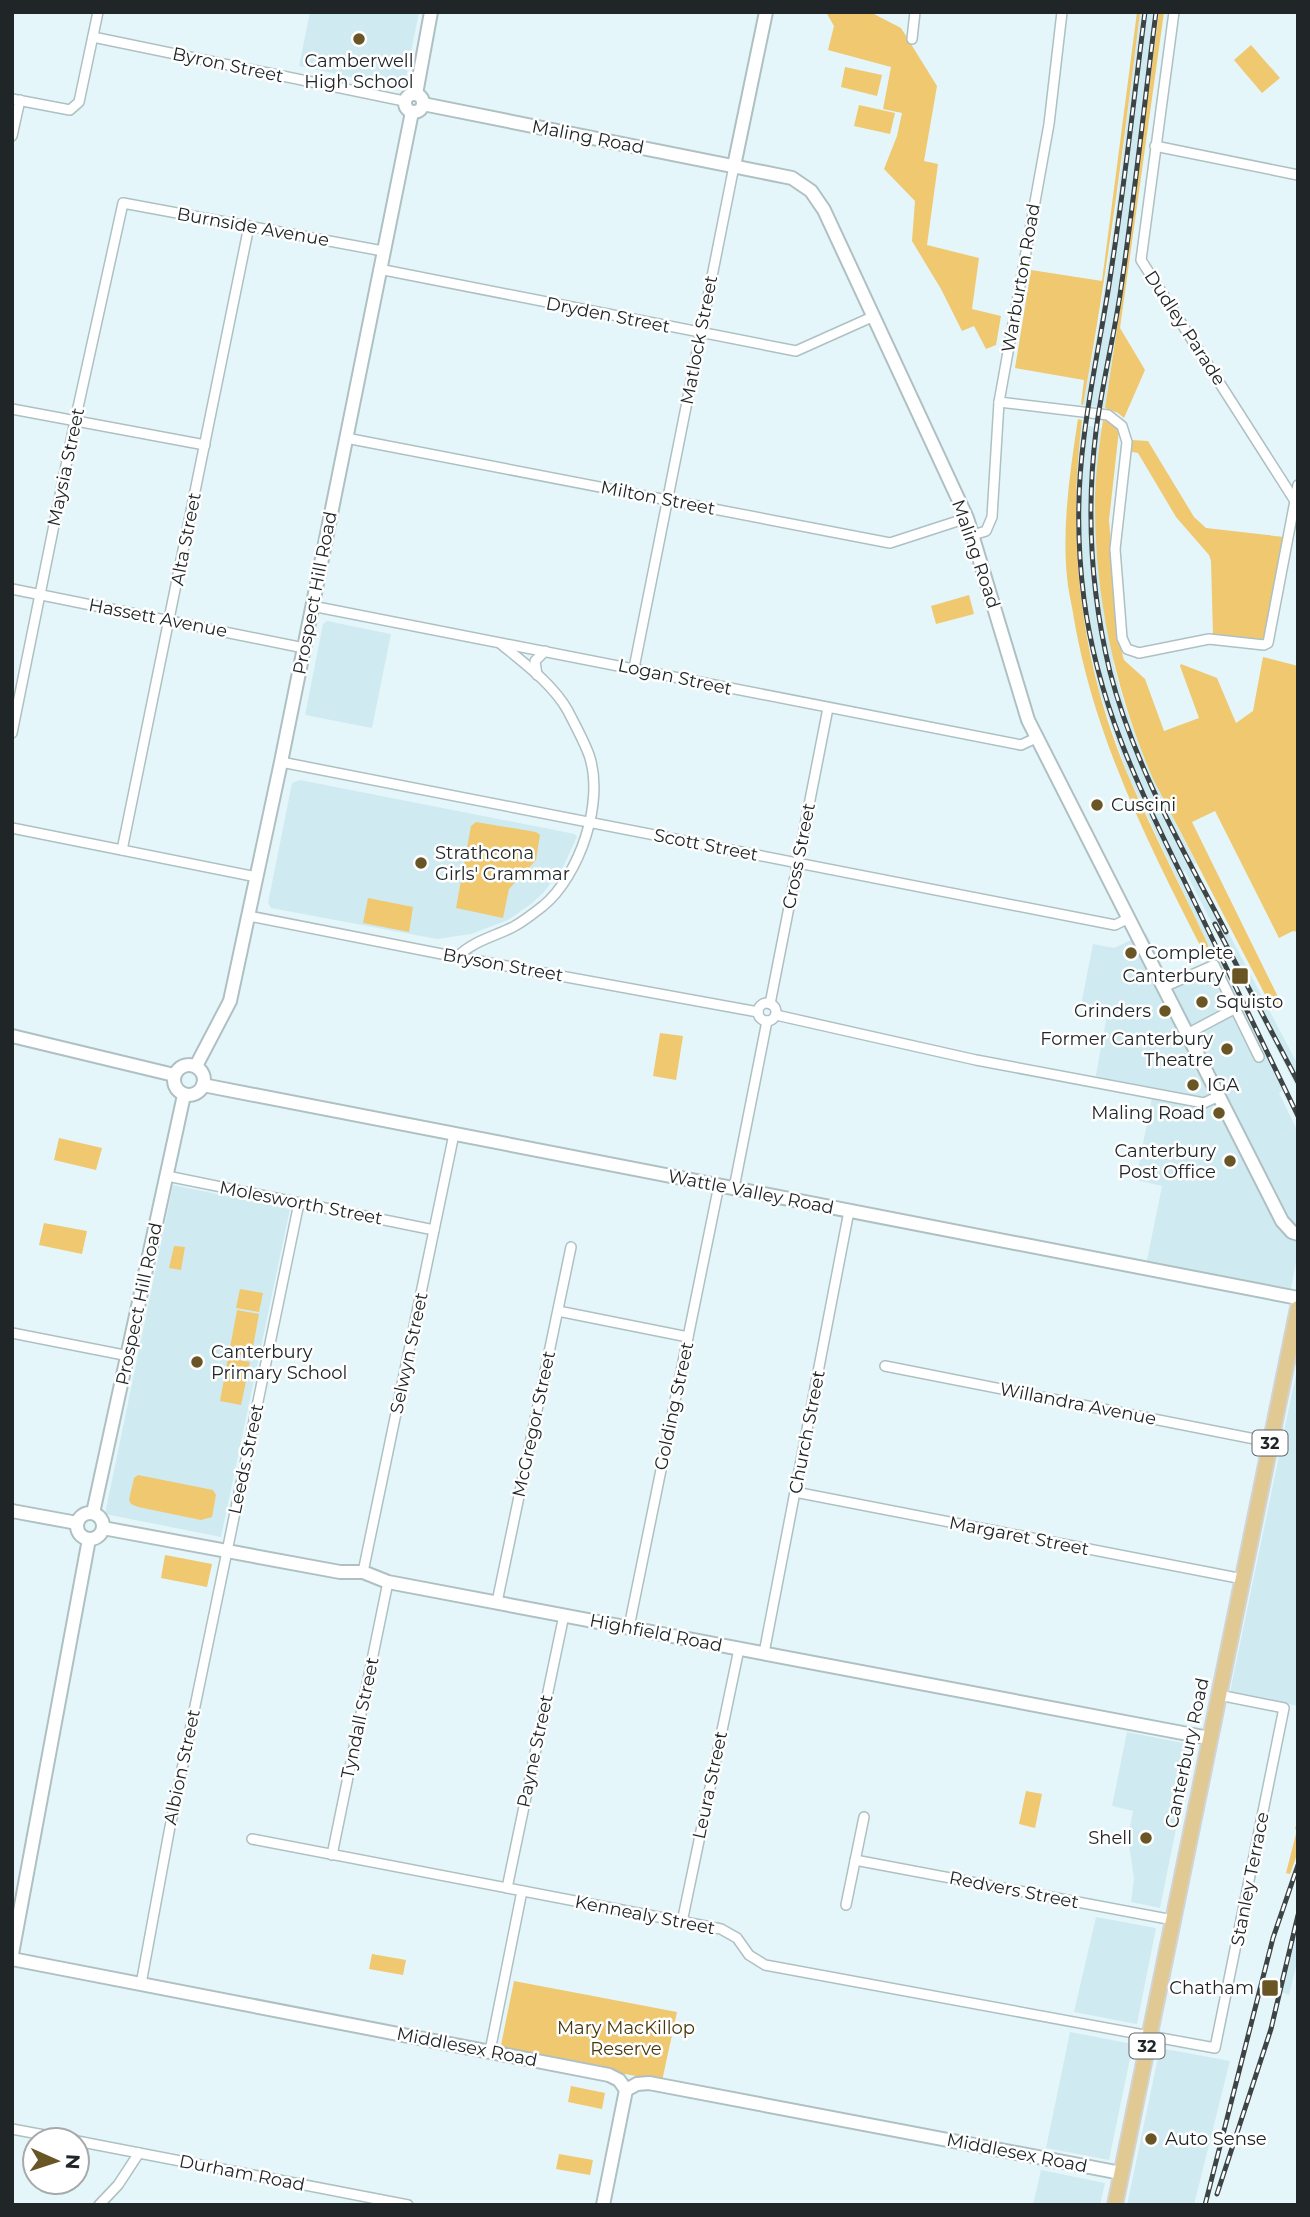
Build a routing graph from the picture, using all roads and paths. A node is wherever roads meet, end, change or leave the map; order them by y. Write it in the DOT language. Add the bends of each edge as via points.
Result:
graph roads {
  1 [pos="98,12"];
  2 [pos="432,12"];
  3 [pos="766,12"];
  4 [pos="915,12"];
  5 [pos="1062,12"];
  6 [pos="1174,12"];
  7 [pos="93,37"];
  8 [pos="912,39"];
  9 [pos="16,100"];
  10 [pos="414,103"];
  11 [pos="12,136"];
  12 [pos="1155,146"];
  13 [pos="734,166"];
  14 [pos="1298,175"];
  15 [pos="123,203"];
  16 [pos="249,226"];
  17 [pos="383,251"];
  18 [pos="379,269"];
  19 [pos="872,317"];
  20 [pos="700,333"];
  21 [pos="999,402"];
  22 [pos="12,409"];
  23 [pos="75,421"];
  24 [pos="346,438"];
  25 [pos="205,445"];
  26 [pos="1298,485"];
  27 [pos="667,500"];
  28 [pos="1295,501"];
  29 [pos="967,518"];
  30 [pos="973,536"];
  31 [pos="1293,538"];
  32 [pos="12,589"];
  33 [pos="40,594"];
  34 [pos="312,606"];
  35 [pos="170,620"];
  36 [pos="500,642"];
  37 [pos="304,648"];
  38 [pos="545,651"];
  39 [pos="634,668"];
  40 [pos="537,675"];
  41 [pos="828,708"];
  42 [pos="12,733"];
  43 [pos="1036,737"];
  44 [pos="281,762"];
  45 [pos="590,822"];
  46 [pos="12,828"];
  47 [pos="122,850"];
  48 [pos="797,863"];
  49 [pos="257,877"];
  50 [pos="249,916"];
  51 [pos="1129,918"];
  52 [pos="457,957"];
  53 [pos="1164,988"];
  54 [pos="771,1004"];
  55 [pos="1236,1008"];
  56 [pos="758,1012"];
  57 [pos="771,1018"];
  58 [pos="1187,1034"];
  59 [pos="12,1036"];
  60 [pos="1259,1057"];
  61 [pos="196,1066"];
  62 [pos="174,1075"];
  63 [pos="203,1085"];
  64 [pos="184,1095"];
  65 [pos="1219,1096"];
  66 [pos="454,1133"];
  67 [pos="167,1176"];
  68 [pos="719,1185"];
  69 [pos="734,1188"];
  70 [pos="299,1203"];
  71 [pos="849,1211"];
  72 [pos="435,1230"];
  73 [pos="1298,1234"];
  74 [pos="571,1247"];
  75 [pos="1298,1298"];
  76 [pos="1298,1308"];
  77 [pos="558,1311"];
  78 [pos="12,1333"];
  79 [pos="688,1337"];
  80 [pos="129,1356"];
  81 [pos="885,1366"];
  82 [pos="1270,1442"];
  83 [pos="795,1492"];
  84 [pos="12,1511"];
  85 [pos="93,1513"];
  86 [pos="77,1523"];
  87 [pos="103,1528"];
  88 [pos="89,1539"];
  89 [pos="227,1551"];
  90 [pos="363,1572"];
  91 [pos="1242,1579"];
  92 [pos="388,1582"];
  93 [pos="497,1602"];
  94 [pos="564,1615"];
  95 [pos="629,1627"];
  96 [pos="739,1649"];
  97 [pos="765,1653"];
  98 [pos="1219,1695"];
  99 [pos="1209,1738"];
  100 [pos="864,1817"];
  101 [pos="252,1839"];
  102 [pos="332,1855"];
  103 [pos="855,1860"];
  104 [pos="507,1888"];
  105 [pos="522,1891"];
  106 [pos="846,1905"];
  107 [pos="1172,1920"];
  108 [pos="682,1922"];
  109 [pos="12,1954"];
  110 [pos="12,1959"];
  111 [pos="141,1984"];
  112 [pos="1149,2036"];
  113 [pos="490,2051"];
  114 [pos="626,2090"];
  115 [pos="91,2144"];
  116 [pos="139,2153"];
  117 [pos="1121,2173"];
  118 [pos="99,2205"];
  119 [pos="408,2205"];
  120 [pos="603,2205"];
  121 [pos="1115,2205"];
  1 -- 7 [label="street"];
  2 -- 10 [label="street, Prospect Hill Road"];
  3 -- 13 [label="street, Matlock Street"];
  4 -- 8 [label="street"];
  5 -- 21 [label="street, Warburton Road" via="1049,124"];
  6 -- 12 [label="street, Dudley Parade"];
  7 -- 9 [label="street" via="79,102 70,110"];
  7 -- 10 [label="street, Byron Street"];
  9 -- 11 [label="street"];
  10 -- 13 [label="street, Maling Road"];
  10 -- 17 [label="street, Prospect Hill Road"];
  12 -- 14 [label="street"];
  12 -- 28 [label="street, Dudley Parade" via="1141,260"];
  13 -- 19 [label="street, Maling Road" via="792,178 811,191"];
  13 -- 20 [label="street, Matlock Street"];
  15 -- 16 [label="street, Burnside Avenue"];
  15 -- 23 [label="street, Maysia Street"];
  16 -- 17 [label="street, Burnside Avenue"];
  16 -- 25 [label="street, Alta Street"];
  17 -- 18 [label="street, Prospect Hill Road"];
  18 -- 20 [label="street, Dryden Street"];
  18 -- 24 [label="street, Prospect Hill Road"];
  19 -- 20 [label="street, Dryden Street" via="796,351"];
  19 -- 29 [label="street, Maling Road"];
  20 -- 27 [label="street, Matlock Street"];
  21 -- 30 [label="street, Warburton Road" via="992,517 986,531"];
  21 -- 31 [label="street" via="1108,415 1122,426 1127,442 1115,549 1122,638 1127,649 1139,653 1209,639 1268,643"];
  22 -- 23 [label="street"];
  23 -- 25 [label="street"];
  23 -- 33 [label="street, Maysia Street"];
  24 -- 27 [label="street, Milton Street"];
  24 -- 34 [label="street, Prospect Hill Road"];
  25 -- 35 [label="street, Alta Street"];
  26 -- 28 [label="street"];
  27 -- 29 [label="street, Milton Street" via="890,543"];
  27 -- 39 [label="street, Matlock Street"];
  28 -- 31 [label="street"];
  29 -- 30 [label="street, Maling Road"];
  30 -- 43 [label="street, Maling Road"];
  32 -- 33 [label="street, Hassett Avenue"];
  33 -- 35 [label="street, Hassett Avenue"];
  33 -- 42 [label="street, Maysia Street"];
  34 -- 36 [label="street, Logan Street"];
  34 -- 37 [label="street, Prospect Hill Road"];
  35 -- 37 [label="street, Hassett Avenue"];
  35 -- 47 [label="street, Alta Street"];
  36 -- 38 [label="street, Logan Street"];
  36 -- 40 [label="street"];
  37 -- 44 [label="street, Prospect Hill Road"];
  38 -- 39 [label="street, Logan Street"];
  38 -- 40 [label="street" via="535,661"];
  39 -- 41 [label="street, Logan Street"];
  40 -- 45 [label="street" via="568,710 589,756"];
  41 -- 43 [label="street, Logan Street" via="1021,745"];
  41 -- 48 [label="street, Cross Street"];
  43 -- 51 [label="street, Maling Road"];
  44 -- 45 [label="street, Scott Street"];
  44 -- 49 [label="street, Prospect Hill Road"];
  45 -- 48 [label="street, Scott Street"];
  45 -- 52 [label="street" via="578,858 544,905"];
  46 -- 47 [label="street"];
  47 -- 49 [label="street"];
  48 -- 51 [label="street, Scott Street" via="1115,925"];
  48 -- 54 [label="street, Cross Street"];
  49 -- 50 [label="street, Prospect Hill Road"];
  50 -- 52 [label="street, Bryson Street"];
  50 -- 61 [label="street, Prospect Hill Road" via="230,1001"];
  51 -- 53 [label="street, Maling Road"];
  52 -- 56 [label="street, Bryson Street"];
  53 -- 55 [label="street" via="1214,965"];
  53 -- 58 [label="street, Maling Road"];
  54 -- 56 [label="street" via="764,1004"];
  54 -- 57 [label="street" via="775,1008"];
  55 -- 58 [label="street"];
  55 -- 60 [label="street"];
  56 -- 57 [label="street" via="760,1018"];
  57 -- 65 [label="street" via="1204,1103"];
  57 -- 69 [label="street"];
  58 -- 65 [label="street, Maling Road"];
  59 -- 62 [label="street"];
  61 -- 62 [label="street" via="182,1066"];
  61 -- 63 [label="street" via="203,1073"];
  62 -- 64 [label="street" via="176,1087"];
  63 -- 64 [label="street" via="198,1092"];
  63 -- 66 [label="street, Wattle Valley Road"];
  64 -- 67 [label="street, Prospect Hill Road"];
  65 -- 73 [label="street, Maling Road" via="1282,1221"];
  66 -- 68 [label="street, Wattle Valley Road"];
  66 -- 72 [label="street, Selwyn Street"];
  67 -- 70 [label="street, Molesworth Street"];
  67 -- 80 [label="street, Prospect Hill Road"];
  68 -- 69 [label="street, Wattle Valley Road"];
  68 -- 79 [label="street, Golding Street"];
  69 -- 71 [label="street, Wattle Valley Road"];
  70 -- 72 [label="street, Molesworth Street"];
  70 -- 89 [label="street, Leeds Street"];
  71 -- 75 [label="street, Wattle Valley Road"];
  71 -- 83 [label="street, Church Street"];
  72 -- 90 [label="street, Selwyn Street"];
  74 -- 77 [label="street, McGregor Street"];
  76 -- 82 [label="main road, Canterbury Road / 32"];
  77 -- 79 [label="street"];
  77 -- 93 [label="street, McGregor Street"];
  78 -- 80 [label="street"];
  79 -- 95 [label="street, Golding Street"];
  80 -- 85 [label="street, Prospect Hill Road"];
  81 -- 82 [label="street, Willandra Avenue"];
  82 -- 91 [label="main road, Canterbury Road / 32"];
  83 -- 91 [label="street, Margaret Street"];
  83 -- 97 [label="street, Church Street"];
  84 -- 86 [label="street"];
  85 -- 86 [label="street" via="84,1514"];
  85 -- 87 [label="street" via="101,1518"];
  86 -- 88 [label="street" via="79,1533"];
  87 -- 88 [label="street"];
  87 -- 89 [label="street, Highfield Road"];
  88 -- 109 [label="street"];
  89 -- 90 [label="street, Highfield Road" via="340,1572"];
  89 -- 111 [label="street, Albion Street"];
  90 -- 92 [label="street, Highfield Road"];
  91 -- 98 [label="main road, Canterbury Road / 32"];
  92 -- 93 [label="street, Highfield Road"];
  92 -- 102 [label="street, Tyndall Street"];
  93 -- 94 [label="street, Highfield Road"];
  94 -- 95 [label="street, Highfield Road"];
  94 -- 104 [label="street, Payne Street"];
  95 -- 96 [label="street, Highfield Road"];
  96 -- 97 [label="street, Highfield Road"];
  96 -- 108 [label="street, Leura Street"];
  97 -- 99 [label="street, Highfield Road"];
  98 -- 99 [label="main road, Canterbury Road / 32"];
  98 -- 112 [label="street, Stanley Terrace" via="1284,1708 1224,2009 1215,2048"];
  99 -- 107 [label="main road, Canterbury Road / 32"];
  100 -- 103 [label="street"];
  101 -- 102 [label="street, Kennealy Street"];
  102 -- 104 [label="street, Kennealy Street"];
  103 -- 106 [label="street"];
  103 -- 107 [label="street, Redvers Street"];
  104 -- 105 [label="street, Kennealy Street"];
  105 -- 108 [label="street, Kennealy Street"];
  105 -- 113 [label="street"];
  107 -- 112 [label="main road, Canterbury Road / 32"];
  108 -- 112 [label="street, Kennealy Street" via="721,1929 765,1965"];
  110 -- 111 [label="street, Middlesex Road"];
  111 -- 113 [label="street, Middlesex Road"];
  112 -- 117 [label="main road, Canterbury Road / 32"];
  113 -- 114 [label="street, Middlesex Road" via="609,2075"];
  114 -- 117 [label="street, Middlesex Road" via="649,2083"];
  114 -- 120 [label="street"];
  115 -- 116 [label="street, Durham Road"];
  116 -- 118 [label="street"];
  116 -- 119 [label="street, Durham Road"];
  117 -- 121 [label="main road, Canterbury Road / 32"];
}
